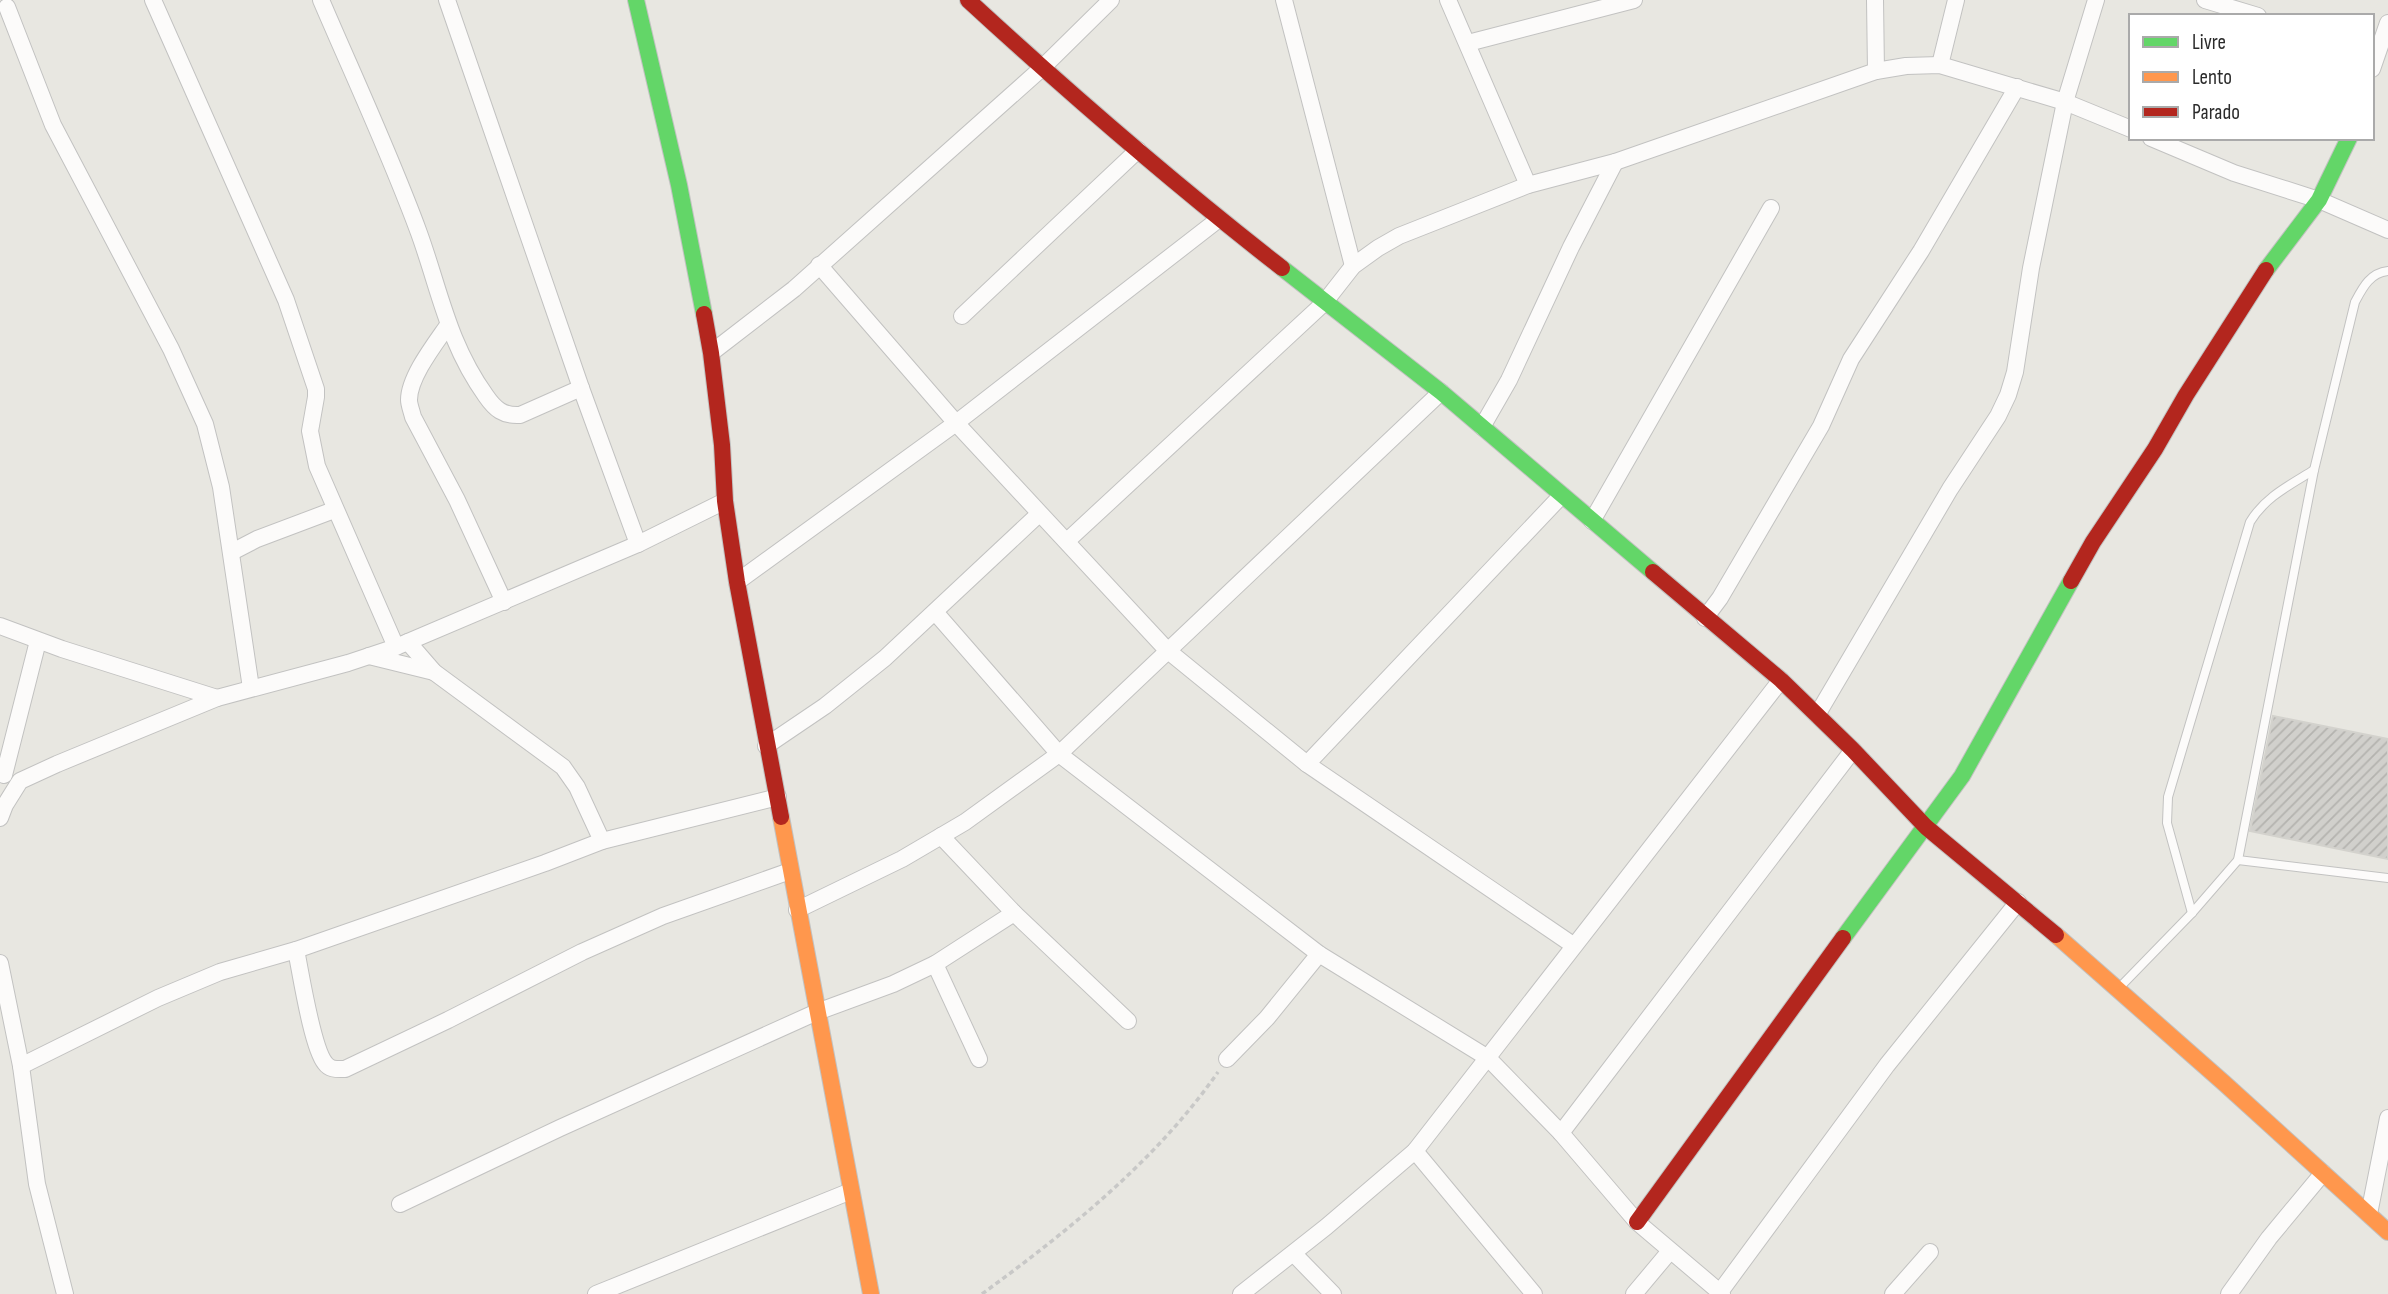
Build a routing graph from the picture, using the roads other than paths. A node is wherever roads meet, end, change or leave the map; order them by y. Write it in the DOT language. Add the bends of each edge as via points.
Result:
graph roads {
  1 [pos="153,0"];
  2 [pos="321,0"];
  3 [pos="447,0"];
  4 [pos="636,0"];
  5 [pos="968,0"];
  6 [pos="1111,0"];
  7 [pos="1284,0"];
  8 [pos="1448,0"];
  9 [pos="1634,0"];
  10 [pos="1875,0"];
  11 [pos="1956,0"];
  12 [pos="2096,0"];
  13 [pos="2205,0"];
  14 [pos="9,5"];
  15 [pos="2251,14"];
  16 [pos="2388,23"];
  17 [pos="1468,43"];
  18 [pos="2379,52"];
  19 [pos="1940,65"];
  20 [pos="1042,68"];
  21 [pos="1876,71"];
  22 [pos="2018,87"];
  23 [pos="2064,102"];
  24 [pos="2129,129"];
  25 [pos="2156,140"];
  26 [pos="2348,140"];
  27 [pos="1138,150"];
  28 [pos="1615,162"];
  29 [pos="1528,185"];
  30 [pos="2319,200"];
  31 [pos="1770,208"];
  32 [pos="1219,219"];
  33 [pos="2388,230"];
  34 [pos="819,265"];
  35 [pos="1353,266"];
  36 [pos="2388,271"];
  37 [pos="1324,303"];
  38 [pos="962,316"];
  39 [pos="447,325"];
  40 [pos="711,353"];
  41 [pos="581,388"];
  42 [pos="1441,392"];
  43 [pos="956,423"];
  44 [pos="1482,426"];
  45 [pos="2314,470"];
  46 [pos="1562,495"];
  47 [pos="725,501"];
  48 [pos="334,510"];
  49 [pos="1039,514"];
  50 [pos="1592,521"];
  51 [pos="1067,541"];
  52 [pos="638,544"];
  53 [pos="232,552"];
  54 [pos="737,582"];
  55 [pos="504,602"];
  56 [pos="935,612"];
  57 [pos="1705,618"];
  58 [pos="0,626"];
  59 [pos="38,640"];
  60 [pos="402,645"];
  61 [pos="1167,650"];
  62 [pos="369,656"];
  63 [pos="434,672"];
  64 [pos="1781,680"];
  65 [pos="251,688"];
  66 [pos="217,698"];
  67 [pos="1817,715"];
  68 [pos="766,746"];
  69 [pos="1853,750"];
  70 [pos="1059,754"];
  71 [pos="1307,764"];
  72 [pos="2,774"];
  73 [pos="20,781"];
  74 [pos="778,797"];
  75 [pos="0,818"];
  76 [pos="1926,827"];
  77 [pos="941,836"];
  78 [pos="602,841"];
  79 [pos="2238,860"];
  80 [pos="790,871"];
  81 [pos="2388,878"];
  82 [pos="2018,902"];
  83 [pos="797,910"];
  84 [pos="1014,913"];
  85 [pos="2192,913"];
  86 [pos="1573,945"];
  87 [pos="296,950"];
  88 [pos="1320,954"];
  89 [pos="0,963"];
  90 [pos="935,964"];
  91 [pos="2118,990"];
  92 [pos="5,1012"];
  93 [pos="817,1012"];
  94 [pos="1128,1021"];
  95 [pos="1488,1058"];
  96 [pos="979,1059"];
  97 [pos="1227,1059"];
  98 [pos="21,1066"];
  99 [pos="2388,1118"];
  100 [pos="1561,1133"];
  101 [pos="1415,1151"];
  102 [pos="2323,1172"];
  103 [pos="851,1191"];
  104 [pos="400,1204"];
  105 [pos="2369,1213"];
  106 [pos="1637,1222"];
  107 [pos="2388,1232"];
  108 [pos="1670,1251"];
  109 [pos="1930,1252"];
  110 [pos="1294,1254"];
  111 [pos="1721,1293"];
  112 [pos="65,1294"];
  113 [pos="596,1294"];
  114 [pos="871,1294"];
  115 [pos="1241,1294"];
  116 [pos="1333,1294"];
  117 [pos="1534,1294"];
  118 [pos="1634,1294"];
  119 [pos="1893,1294"];
  120 [pos="2229,1294"];
  1 -- 48 [label="street" via="286,300 316,389 310,431 313,453"];
  2 -- 39 [label="street" via="419,233"];
  3 -- 41 [label="street"];
  4 -- 40 [label="street"];
  5 -- 20 [label="street"];
  6 -- 20 [label="street"];
  7 -- 35 [label="street"];
  8 -- 17 [label="street"];
  9 -- 17 [label="street"];
  10 -- 21 [label="street"];
  11 -- 19 [label="street"];
  12 -- 23 [label="street"];
  13 -- 15 [label="street"];
  14 -- 53 [label="street" via="53,125 201,413 221,486"];
  16 -- 18 [label="street"];
  17 -- 29 [label="street"];
  19 -- 21 [label="street"];
  19 -- 22 [label="street"];
  20 -- 27 [label="street"];
  20 -- 34 [label="street"];
  21 -- 28 [label="street"];
  22 -- 23 [label="street"];
  22 -- 57 [label="street" via="1851,359 1821,426"];
  23 -- 24 [label="street"];
  23 -- 67 [label="street" via="2008,395"];
  25 -- 30 [label="street" via="2234,173"];
  26 -- 30 [label="street"];
  27 -- 32 [label="street"];
  27 -- 38 [label="street"];
  28 -- 29 [label="street"];
  28 -- 44 [label="street"];
  29 -- 35 [label="street" via="1399,236"];
  30 -- 33 [label="street"];
  30 -- 76 [label="street" via="2273,260 2093,542 1962,776"];
  31 -- 50 [label="street"];
  32 -- 37 [label="street"];
  32 -- 43 [label="street"];
  34 -- 40 [label="street"];
  34 -- 43 [label="street"];
  35 -- 37 [label="street"];
  36 -- 45 [label="lane" via="2366,282 2355,302"];
  37 -- 42 [label="street"];
  37 -- 51 [label="street"];
  39 -- 41 [label="street" via="477,383 500,412 520,415"];
  39 -- 55 [label="street" via="419,372 408,402"];
  40 -- 47 [label="street"];
  41 -- 52 [label="street"];
  42 -- 44 [label="street"];
  42 -- 61 [label="street"];
  43 -- 49 [label="street"];
  43 -- 54 [label="street"];
  44 -- 46 [label="street"];
  45 -- 79 [label="lane"];
  45 -- 85 [label="lane" via="2271,497 2250,522 2168,797 2167,823"];
  46 -- 50 [label="street"];
  46 -- 71 [label="street"];
  47 -- 52 [label="street"];
  47 -- 54 [label="street"];
  48 -- 53 [label="street"];
  48 -- 60 [label="street"];
  49 -- 51 [label="street"];
  49 -- 56 [label="street"];
  50 -- 57 [label="street"];
  51 -- 61 [label="street"];
  52 -- 55 [label="street"];
  53 -- 65 [label="street"];
  54 -- 68 [label="street"];
  55 -- 60 [label="street"];
  56 -- 68 [label="street" via="862,677"];
  56 -- 70 [label="street"];
  57 -- 64 [label="street"];
  58 -- 59 [label="street"];
  59 -- 66 [label="street"];
  59 -- 72 [label="street"];
  60 -- 62 [label="street"];
  60 -- 63 [label="street"];
  61 -- 70 [label="street"];
  61 -- 71 [label="street"];
  62 -- 63 [label="street"];
  62 -- 65 [label="street"];
  63 -- 78 [label="street" via="563,767"];
  64 -- 67 [label="street"];
  64 -- 86 [label="street"];
  65 -- 66 [label="street"];
  66 -- 73 [label="street"];
  67 -- 69 [label="street"];
  68 -- 74 [label="street"];
  69 -- 76 [label="street"];
  69 -- 100 [label="street"];
  70 -- 77 [label="street"];
  70 -- 88 [label="street"];
  71 -- 86 [label="street"];
  72 -- 73 [label="street"];
  73 -- 75 [label="street"];
  74 -- 78 [label="street"];
  74 -- 80 [label="street"];
  76 -- 82 [label="street"];
  76 -- 106 [label="street"];
  77 -- 83 [label="street"];
  77 -- 84 [label="street"];
  78 -- 87 [label="street"];
  79 -- 81 [label="lane"];
  79 -- 85 [label="lane"];
  80 -- 83 [label="street"];
  80 -- 87 [label="street" via="651,921 345,1069 335,1070 323,1060"];
  82 -- 91 [label="street"];
  82 -- 111 [label="street" via="1888,1065"];
  83 -- 93 [label="street"];
  84 -- 90 [label="street"];
  84 -- 94 [label="street"];
  85 -- 91 [label="lane"];
  86 -- 95 [label="street"];
  87 -- 98 [label="street" via="220,972 158,998"];
  88 -- 95 [label="street"];
  88 -- 97 [label="street"];
  89 -- 92 [label="street"];
  90 -- 93 [label="street"];
  90 -- 96 [label="street"];
  91 -- 102 [label="street"];
  92 -- 98 [label="street"];
  93 -- 103 [label="street"];
  93 -- 104 [label="street"];
  95 -- 100 [label="street"];
  95 -- 101 [label="street"];
  98 -- 112 [label="street" via="37,1184"];
  99 -- 105 [label="street"];
  100 -- 106 [label="street"];
  101 -- 110 [label="street"];
  101 -- 117 [label="street"];
  102 -- 105 [label="street"];
  102 -- 120 [label="street"];
  103 -- 113 [label="street"];
  103 -- 114 [label="street"];
  105 -- 107 [label="street"];
  106 -- 108 [label="street"];
  108 -- 111 [label="street"];
  108 -- 118 [label="street"];
  109 -- 119 [label="street"];
  110 -- 115 [label="street"];
  110 -- 116 [label="street"];
}
